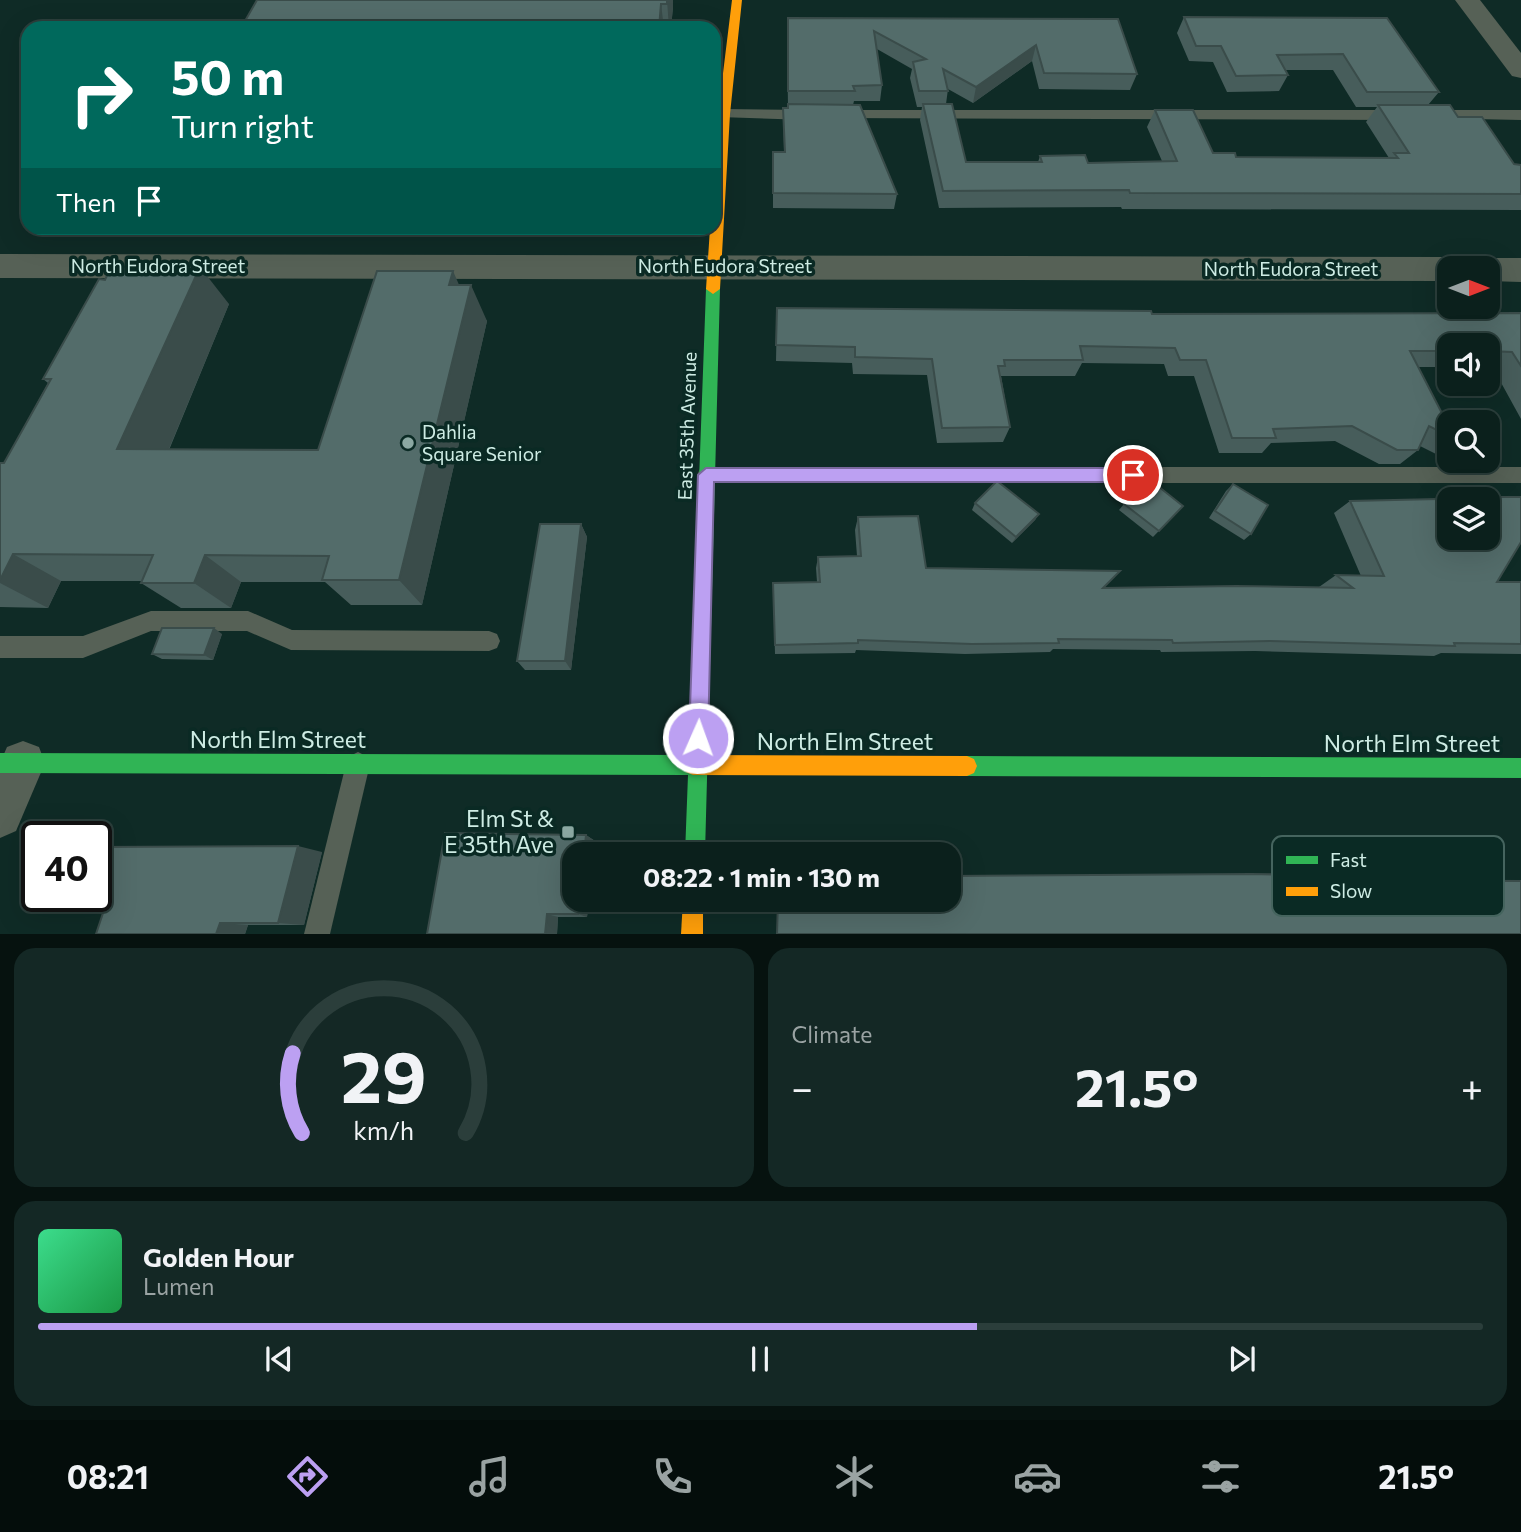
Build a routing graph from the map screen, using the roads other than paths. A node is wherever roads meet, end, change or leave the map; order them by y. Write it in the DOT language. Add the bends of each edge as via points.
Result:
graph roads {
  1 [pos="737,0"];
  2 [pos="1467,0"];
  3 [pos="1521,70"];
  4 [pos="724,114"];
  5 [pos="1521,115"];
  6 [pos="721,160"];
  7 [pos="716,235"];
  8 [pos="0,266"];
  9 [pos="714,266"];
  10 [pos="1437,269"];
  11 [pos="1500,270"];
  12 [pos="1521,270"];
  13 [pos="706,475"];
  14 [pos="1521,475"];
  15 [pos="489,641"];
  16 [pos="0,647"];
  17 [pos="11,763"];
  18 [pos="358,763"];
  19 [pos="698,764"];
  20 [pos="1521,768"];
  21 [pos="0,815"];
  22 [pos="695,842"];
  23 [pos="693,912"];
  24 [pos="317,933"];
  25 [pos="692,933"];
  1 -- 4 [label="street, East 35th Avenue"];
  2 -- 3 [label="street"];
  4 -- 5 [label="lane"];
  4 -- 6 [label="street, East 35th Avenue"];
  7 -- 9 [label="street, East 35th Avenue"];
  8 -- 9 [label="street, North Eudora Street"];
  9 -- 10 [label="street, North Eudora Street"];
  9 -- 13 [label="street, East 35th Avenue"];
  11 -- 12 [label="street"];
  13 -- 14 [label="lane"];
  13 -- 19 [label="street, East 35th Avenue"];
  15 -- 16 [label="lane" via="291,640 248,621 151,621 83,647"];
  17 -- 18 [label="street, North Elm Street"];
  17 -- 21 [label="street"];
  18 -- 19 [label="street, North Elm Street"];
  18 -- 24 [label="lane"];
  19 -- 20 [label="street, North Elm Street"];
  19 -- 22 [label="street, East 35th Avenue"];
  23 -- 25 [label="street"];
}
